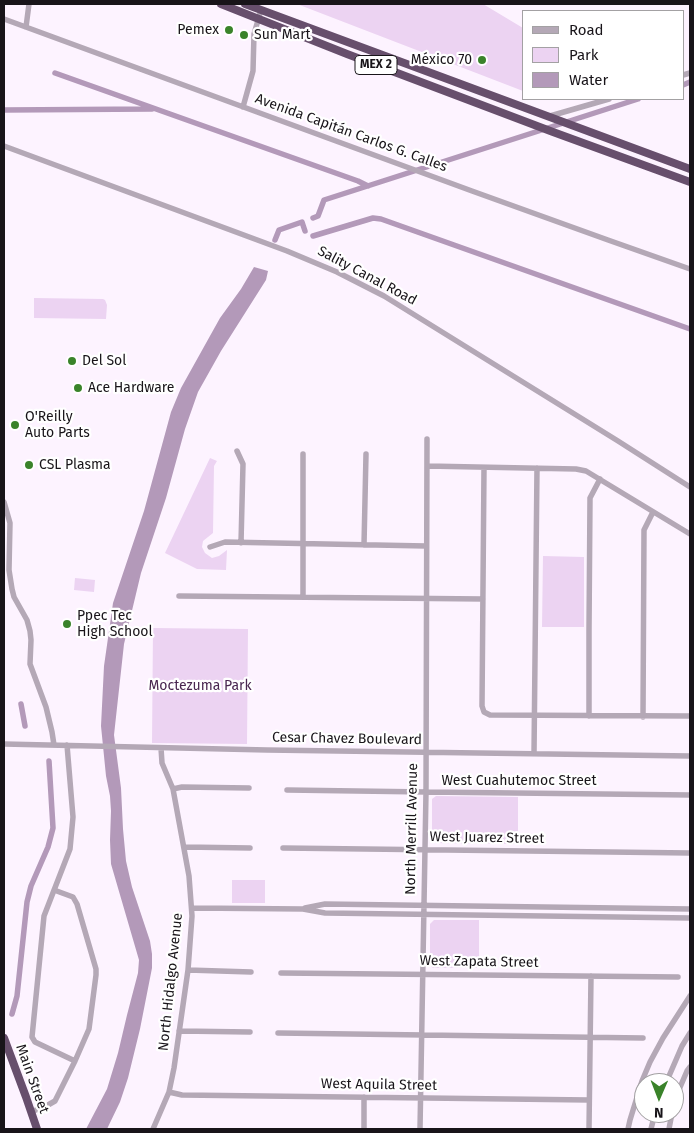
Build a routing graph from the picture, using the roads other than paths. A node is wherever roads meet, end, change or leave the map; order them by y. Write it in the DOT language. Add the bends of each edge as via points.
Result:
graph roads {
  1 [pos="29,4"];
  2 [pos="221,4"];
  3 [pos="245,4"];
  4 [pos="261,10"];
  5 [pos="258,18"];
  6 [pos="4,19"];
  7 [pos="26,27"];
  8 [pos="606,100"];
  9 [pos="244,107"];
  10 [pos="554,118"];
  11 [pos="4,146"];
  12 [pos="690,169"];
  13 [pos="690,182"];
  14 [pos="690,269"];
  15 [pos="427,439"];
  16 [pos="237,451"];
  17 [pos="302,454"];
  18 [pos="366,454"];
  19 [pos="427,466"];
  20 [pos="484,468"];
  21 [pos="537,468"];
  22 [pos="600,479"];
  23 [pos="690,487"];
  24 [pos="4,502"];
  25 [pos="653,512"];
  26 [pos="690,534"];
  27 [pos="242,542"];
  28 [pos="302,544"];
  29 [pos="364,545"];
  30 [pos="426,546"];
  31 [pos="210,547"];
  32 [pos="179,596"];
  33 [pos="303,597"];
  34 [pos="426,598"];
  35 [pos="483,599"];
  36 [pos="534,715"];
  37 [pos="589,716"];
  38 [pos="643,716"];
  39 [pos="690,716"];
  40 [pos="4,744"];
  41 [pos="54,745"];
  42 [pos="67,745"];
  43 [pos="161,748"];
  44 [pos="426,752"];
  45 [pos="534,754"];
  46 [pos="690,756"];
  47 [pos="249,788"];
  48 [pos="173,789"];
  49 [pos="287,790"];
  50 [pos="426,792"];
  51 [pos="690,795"];
  52 [pos="184,847"];
  53 [pos="250,848"];
  54 [pos="283,848"];
  55 [pos="425,850"];
  56 [pos="690,853"];
  57 [pos="54,890"];
  58 [pos="424,905"];
  59 [pos="192,908"];
  60 [pos="303,909"];
  61 [pos="690,909"];
  62 [pos="424,914"];
  63 [pos="690,918"];
  64 [pos="188,970"];
  65 [pos="251,972"];
  66 [pos="281,973"];
  67 [pos="423,974"];
  68 [pos="591,976"];
  69 [pos="678,977"];
  70 [pos="690,996"];
  71 [pos="180,1031"];
  72 [pos="250,1032"];
  73 [pos="278,1033"];
  74 [pos="690,1033"];
  75 [pos="422,1035"];
  76 [pos="590,1037"];
  77 [pos="4,1038"];
  78 [pos="643,1038"];
  79 [pos="75,1061"];
  80 [pos="690,1067"];
  81 [pos="670,1073"];
  82 [pos="684,1078"];
  83 [pos="169,1092"];
  84 [pos="364,1097"];
  85 [pos="421,1098"];
  86 [pos="589,1100"];
  87 [pos="32,1112"];
  88 [pos="37,1129"];
  89 [pos="153,1129"];
  90 [pos="364,1129"];
  91 [pos="420,1129"];
  92 [pos="589,1129"];
  93 [pos="628,1129"];
  1 -- 7 [label="street"];
  2 -- 5 [label="highway, MEX 2"];
  3 -- 4 [label="highway, MEX 2"];
  4 -- 5 [label="street"];
  4 -- 10 [label="highway, MEX 2"];
  5 -- 9 [label="street" via="253,71"];
  5 -- 13 [label="highway, MEX 2"];
  6 -- 7 [label="street, Avenida Capitán Carlos G. Calles"];
  7 -- 9 [label="street, Avenida Capitán Carlos G. Calles"];
  8 -- 10 [label="street"];
  9 -- 14 [label="street, Avenida Capitán Carlos G. Calles"];
  10 -- 12 [label="highway, MEX 2"];
  11 -- 23 [label="street, Sality Canal Road" via="278,247 337,272 384,296"];
  15 -- 19 [label="street, North Merrill Avenue"];
  16 -- 27 [label="street" via="243,464"];
  17 -- 28 [label="street"];
  18 -- 29 [label="street"];
  19 -- 20 [label="street"];
  19 -- 30 [label="street, North Merrill Avenue"];
  20 -- 21 [label="street"];
  20 -- 35 [label="street"];
  21 -- 22 [label="street" via="576,469"];
  21 -- 36 [label="street"];
  22 -- 25 [label="street"];
  22 -- 37 [label="street" via="590,498"];
  24 -- 41 [label="street" via="10,523 12,589 30,631 30,664 46,707"];
  25 -- 26 [label="street"];
  25 -- 38 [label="street" via="644,530"];
  27 -- 28 [label="street"];
  27 -- 31 [label="street" via="225,542"];
  28 -- 29 [label="street"];
  28 -- 33 [label="street"];
  29 -- 30 [label="street"];
  30 -- 34 [label="street, North Merrill Avenue"];
  32 -- 33 [label="street"];
  33 -- 34 [label="street"];
  34 -- 35 [label="street"];
  34 -- 44 [label="street, North Merrill Avenue"];
  35 -- 36 [label="street" via="484,712 490,715"];
  36 -- 37 [label="street"];
  36 -- 45 [label="street"];
  37 -- 38 [label="street"];
  38 -- 39 [label="street"];
  40 -- 41 [label="street, Cesar Chavez Boulevard"];
  41 -- 42 [label="street, Cesar Chavez Boulevard"];
  42 -- 43 [label="street, Cesar Chavez Boulevard"];
  42 -- 57 [label="street" via="73,817 70,849"];
  43 -- 44 [label="street, Cesar Chavez Boulevard"];
  43 -- 48 [label="street, North Hidalgo Avenue" via="162,763"];
  44 -- 45 [label="street, Cesar Chavez Boulevard"];
  44 -- 50 [label="street, North Merrill Avenue"];
  45 -- 46 [label="street, Cesar Chavez Boulevard"];
  47 -- 48 [label="street"];
  48 -- 52 [label="street, North Hidalgo Avenue"];
  49 -- 50 [label="street, West Cuahutemoc Street"];
  50 -- 51 [label="street, West Cuahutemoc Street"];
  50 -- 55 [label="street, North Merrill Avenue"];
  52 -- 53 [label="street"];
  52 -- 59 [label="street, North Hidalgo Avenue"];
  54 -- 55 [label="street, West Juarez Street"];
  55 -- 56 [label="street, West Juarez Street"];
  55 -- 58 [label="street, North Merrill Avenue"];
  57 -- 79 [label="street" via="73,897 77,904 96,969 89,1029"];
  57 -- 79 [label="street" via="44,916 32,1037 35,1042"];
  58 -- 60 [label="street" via="324,904"];
  58 -- 61 [label="street"];
  58 -- 62 [label="street, North Merrill Avenue"];
  59 -- 60 [label="street"];
  59 -- 64 [label="street, North Hidalgo Avenue"];
  60 -- 62 [label="street" via="325,913"];
  62 -- 63 [label="street"];
  62 -- 67 [label="street, North Merrill Avenue"];
  64 -- 65 [label="street"];
  64 -- 71 [label="street, North Hidalgo Avenue"];
  66 -- 67 [label="street, West Zapata Street"];
  67 -- 68 [label="street, West Zapata Street"];
  67 -- 75 [label="street, North Merrill Avenue"];
  68 -- 69 [label="street, West Zapata Street"];
  68 -- 76 [label="street"];
  70 -- 93 [label="street" via="650,1062"];
  71 -- 72 [label="street"];
  71 -- 83 [label="street, North Hidalgo Avenue"];
  73 -- 75 [label="street"];
  74 -- 81 [label="street"];
  75 -- 76 [label="street"];
  75 -- 85 [label="street, North Merrill Avenue"];
  76 -- 78 [label="street"];
  76 -- 86 [label="street"];
  77 -- 87 [label="highway, Main Street"];
  79 -- 87 [label="street" via="55,1101"];
  80 -- 82 [label="street"];
  83 -- 84 [label="street, West Aquila Street" via="182,1095"];
  83 -- 89 [label="street, North Hidalgo Avenue"];
  84 -- 85 [label="street, West Aquila Street"];
  84 -- 90 [label="street"];
  85 -- 86 [label="street, West Aquila Street"];
  85 -- 91 [label="street, North Merrill Avenue"];
  86 -- 92 [label="street"];
  87 -- 88 [label="highway, Main Street"];
}
